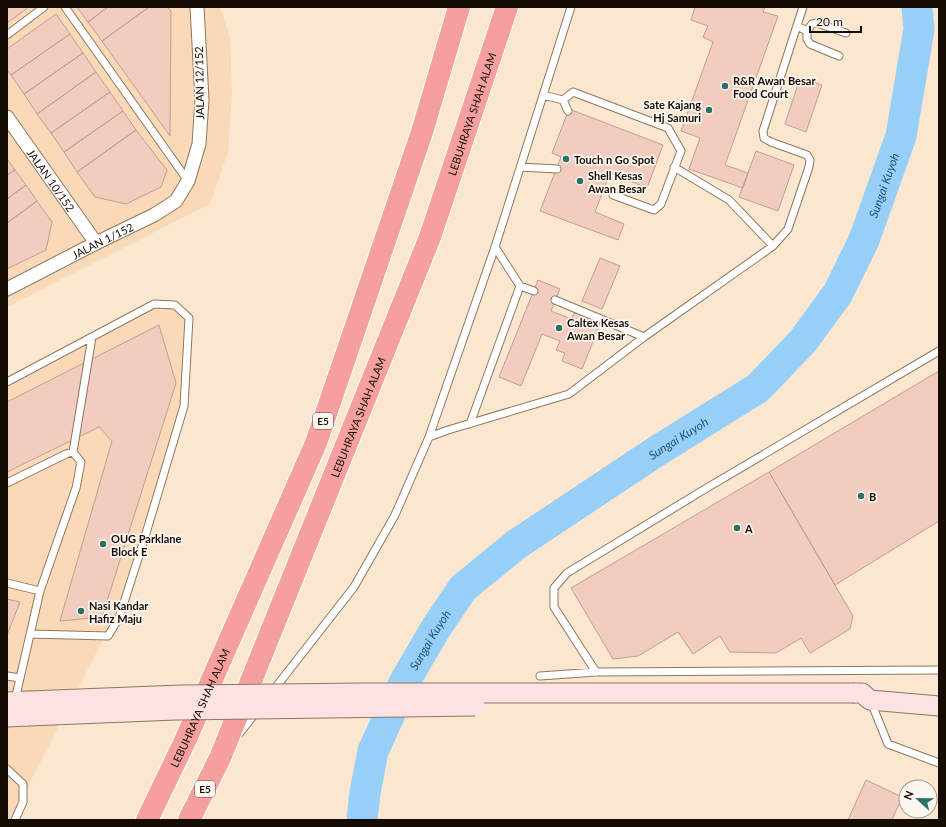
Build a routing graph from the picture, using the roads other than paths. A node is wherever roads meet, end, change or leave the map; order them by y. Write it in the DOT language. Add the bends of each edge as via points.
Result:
graph roads {
  1 [pos="44,7"];
  2 [pos="65,7"];
  3 [pos="197,7"];
  4 [pos="459,7"];
  5 [pos="507,7"];
  6 [pos="571,7"];
  7 [pos="803,7"];
  8 [pos="797,26"];
  9 [pos="808,31"];
  10 [pos="846,33"];
  11 [pos="7,35"];
  12 [pos="839,56"];
  13 [pos="543,95"];
  14 [pos="563,100"];
  15 [pos="568,110"];
  16 [pos="7,116"];
  17 [pos="674,166"];
  18 [pos="520,167"];
  19 [pos="557,169"];
  20 [pos="188,181"];
  21 [pos="613,195"];
  22 [pos="96,243"];
  23 [pos="773,246"];
  24 [pos="495,247"];
  25 [pos="520,286"];
  26 [pos="7,289"];
  27 [pos="534,291"];
  28 [pos="554,300"];
  29 [pos="92,337"];
  30 [pos="644,337"];
  31 [pos="939,351"];
  32 [pos="7,382"];
  33 [pos="470,424"];
  34 [pos="429,437"];
  35 [pos="73,452"];
  36 [pos="7,482"];
  37 [pos="7,583"];
  38 [pos="40,591"];
  39 [pos="30,634"];
  40 [pos="939,670"];
  41 [pos="596,672"];
  42 [pos="7,676"];
  43 [pos="540,676"];
  44 [pos="20,678"];
  45 [pos="860,700"];
  46 [pos="939,706"];
  47 [pos="17,708"];
  48 [pos="220,758"];
  49 [pos="939,763"];
  50 [pos="7,769"];
  51 [pos="16,820"];
  52 [pos="146,820"];
  53 [pos="189,820"];
  1 -- 11 [label="lane"];
  2 -- 20 [label="lane"];
  3 -- 20 [label="street, JALAN 12/152" via="202,100 199,144"];
  4 -- 52 [label="highway, LEBUHRAYA SHAH ALAM / E5" via="422,132 316,443 184,741"];
  5 -- 48 [label="highway, LEBUHRAYA SHAH ALAM / E5" via="430,237"];
  6 -- 13 [label="lane"];
  7 -- 8 [label="lane"];
  8 -- 9 [label="lane"];
  8 -- 23 [label="lane" via="763,131 764,138 771,142 807,155 810,167 788,229"];
  9 -- 10 [label="lane" via="812,24 816,23"];
  9 -- 12 [label="lane" via="807,38 810,44"];
  13 -- 14 [label="lane"];
  13 -- 18 [label="lane"];
  14 -- 15 [label="lane"];
  14 -- 17 [label="lane" via="573,92 668,128 680,150"];
  16 -- 22 [label="street, JALAN 10/152"];
  17 -- 21 [label="lane" via="661,204 654,210"];
  17 -- 23 [label="lane" via="729,200"];
  18 -- 19 [label="lane"];
  18 -- 24 [label="lane"];
  20 -- 22 [label="street, JALAN 1/152" via="176,202"];
  22 -- 26 [label="street, JALAN 1/152"];
  23 -- 30 [label="lane"];
  24 -- 25 [label="lane"];
  24 -- 34 [label="lane"];
  25 -- 27 [label="lane"];
  25 -- 33 [label="lane"];
  28 -- 30 [label="lane"];
  29 -- 32 [label="lane"];
  29 -- 35 [label="lane"];
  29 -- 39 [label="lane" via="154,304 175,306 190,318 184,406 119,618 108,636"];
  30 -- 33 [label="lane" via="569,394"];
  31 -- 41 [label="lane" via="567,573 554,588 554,607"];
  33 -- 34 [label="lane"];
  34 -- 48 [label="lane" via="395,515 354,587"];
  35 -- 36 [label="lane"];
  35 -- 38 [label="lane" via="81,462 76,488"];
  37 -- 38 [label="lane"];
  38 -- 39 [label="lane"];
  39 -- 44 [label="lane"];
  40 -- 41 [label="lane"];
  41 -- 43 [label="lane"];
  42 -- 44 [label="lane"];
  44 -- 47 [label="lane"];
  45 -- 46 [label="street"];
  45 -- 47 [label="street, bridge" via="733,704 176,710"];
  45 -- 49 [label="lane" via="888,744"];
  48 -- 53 [label="highway, LEBUHRAYA SHAH ALAM / E5"];
  50 -- 51 [label="lane" via="23,784 23,802"];
}
